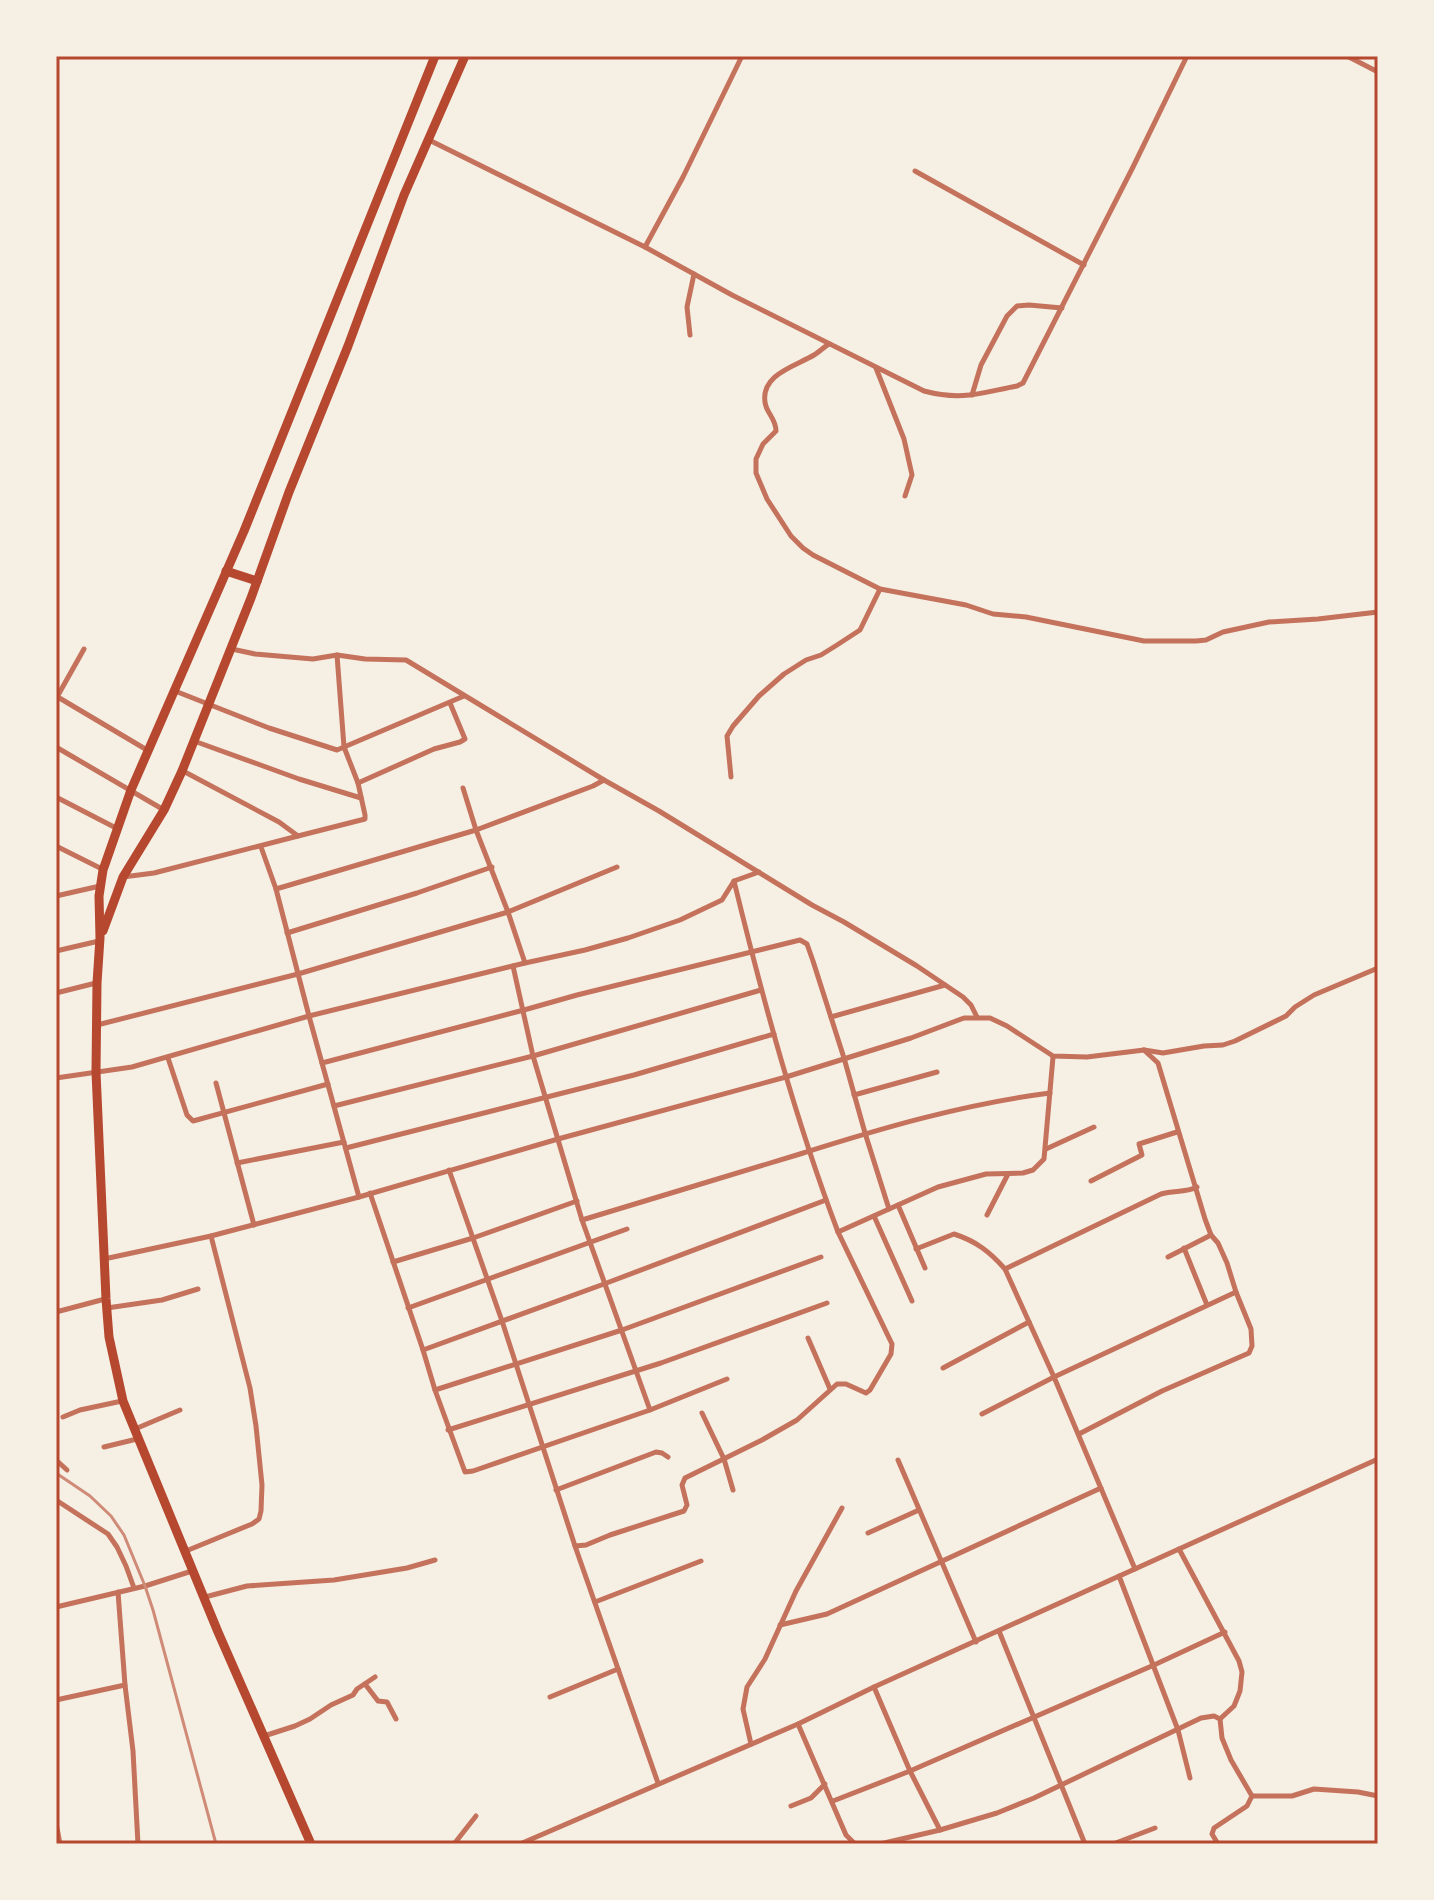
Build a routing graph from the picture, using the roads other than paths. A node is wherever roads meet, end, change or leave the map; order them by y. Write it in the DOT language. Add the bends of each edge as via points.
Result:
graph roads {
  1 [pos="435,56"];
  2 [pos="465,56"];
  3 [pos="742,56"];
  4 [pos="1187,56"];
  5 [pos="1347,56"];
  6 [pos="1378,72"];
  7 [pos="428,140"];
  8 [pos="915,171"];
  9 [pos="645,247"];
  10 [pos="1084,265"];
  11 [pos="694,274"];
  12 [pos="1062,308"];
  13 [pos="690,335"];
  14 [pos="829,344"];
  15 [pos="876,367"];
  16 [pos="972,396"];
  17 [pos="905,496"];
  18 [pos="226,571"];
  19 [pos="257,581"];
  20 [pos="880,589"];
  21 [pos="1378,612"];
  22 [pos="231,648"];
  23 [pos="84,649"];
  24 [pos="337,655"];
  25 [pos="175,690"];
  26 [pos="56,696"];
  27 [pos="465,696"];
  28 [pos="209,703"];
  29 [pos="450,703"];
  30 [pos="194,741"];
  31 [pos="56,747"];
  32 [pos="344,747"];
  33 [pos="148,751"];
  34 [pos="182,771"];
  35 [pos="731,777"];
  36 [pos="604,780"];
  37 [pos="358,783"];
  38 [pos="463,788"];
  39 [pos="131,790"];
  40 [pos="56,797"];
  41 [pos="361,798"];
  42 [pos="164,810"];
  43 [pos="117,829"];
  44 [pos="476,830"];
  45 [pos="298,836"];
  46 [pos="56,846"];
  47 [pos="261,847"];
  48 [pos="492,867"];
  49 [pos="617,867"];
  50 [pos="103,870"];
  51 [pos="759,872"];
  52 [pos="123,877"];
  53 [pos="734,881"];
  54 [pos="100,886"];
  55 [pos="276,889"];
  56 [pos="56,896"];
  57 [pos="508,912"];
  58 [pos="287,933"];
  59 [pos="100,940"];
  60 [pos="56,951"];
  61 [pos="751,951"];
  62 [pos="525,963"];
  63 [pos="513,966"];
  64 [pos="1378,968"];
  65 [pos="298,974"];
  66 [pos="97,983"];
  67 [pos="945,985"];
  68 [pos="761,990"];
  69 [pos="56,993"];
  70 [pos="524,1010"];
  71 [pos="309,1016"];
  72 [pos="831,1017"];
  73 [pos="977,1017"];
  74 [pos="96,1025"];
  75 [pos="774,1034"];
  76 [pos="1144,1050"];
  77 [pos="1163,1053"];
  78 [pos="533,1056"];
  79 [pos="1053,1056"];
  80 [pos="168,1058"];
  81 [pos="844,1058"];
  82 [pos="322,1063"];
  83 [pos="1158,1063"];
  84 [pos="96,1072"];
  85 [pos="937,1072"];
  86 [pos="786,1077"];
  87 [pos="56,1078"];
  88 [pos="216,1083"];
  89 [pos="328,1084"];
  90 [pos="1050,1093"];
  91 [pos="854,1095"];
  92 [pos="545,1097"];
  93 [pos="334,1106"];
  94 [pos="223,1112"];
  95 [pos="1094,1127"];
  96 [pos="1177,1132"];
  97 [pos="865,1133"];
  98 [pos="558,1139"];
  99 [pos="345,1145"];
  100 [pos="1045,1149"];
  101 [pos="808,1151"];
  102 [pos="237,1163"];
  103 [pos="449,1170"];
  104 [pos="1008,1174"];
  105 [pos="1091,1181"];
  106 [pos="1197,1187"];
  107 [pos="370,1193"];
  108 [pos="359,1197"];
  109 [pos="826,1200"];
  110 [pos="577,1201"];
  111 [pos="898,1205"];
  112 [pos="889,1209"];
  113 [pos="987,1215"];
  114 [pos="874,1216"];
  115 [pos="582,1220"];
  116 [pos="254,1225"];
  117 [pos="627,1229"];
  118 [pos="838,1232"];
  119 [pos="1211,1235"];
  120 [pos="211,1236"];
  121 [pos="473,1238"];
  122 [pos="590,1241"];
  123 [pos="1184,1248"];
  124 [pos="916,1249"];
  125 [pos="821,1257"];
  126 [pos="1168,1257"];
  127 [pos="104,1259"];
  128 [pos="393,1262"];
  129 [pos="925,1268"];
  130 [pos="1005,1269"];
  131 [pos="486,1279"];
  132 [pos="604,1284"];
  133 [pos="198,1289"];
  134 [pos="1236,1292"];
  135 [pos="912,1301"];
  136 [pos="827,1303"];
  137 [pos="106,1304"];
  138 [pos="1207,1305"];
  139 [pos="408,1308"];
  140 [pos="56,1312"];
  141 [pos="502,1321"];
  142 [pos="1029,1322"];
  143 [pos="622,1330"];
  144 [pos="808,1338"];
  145 [pos="423,1350"];
  146 [pos="515,1363"];
  147 [pos="943,1368"];
  148 [pos="636,1370"];
  149 [pos="1054,1377"];
  150 [pos="727,1379"];
  151 [pos="830,1389"];
  152 [pos="435,1390"];
  153 [pos="123,1401"];
  154 [pos="529,1405"];
  155 [pos="180,1410"];
  156 [pos="650,1410"];
  157 [pos="702,1413"];
  158 [pos="982,1414"];
  159 [pos="63,1417"];
  160 [pos="448,1430"];
  161 [pos="136,1434"];
  162 [pos="1079,1434"];
  163 [pos="104,1447"];
  164 [pos="541,1447"];
  165 [pos="668,1457"];
  166 [pos="724,1459"];
  167 [pos="1378,1459"];
  168 [pos="56,1460"];
  169 [pos="898,1460"];
  170 [pos="67,1470"];
  171 [pos="1101,1488"];
  172 [pos="556,1490"];
  173 [pos="733,1490"];
  174 [pos="56,1500"];
  175 [pos="842,1508"];
  176 [pos="919,1510"];
  177 [pos="868,1533"];
  178 [pos="575,1546"];
  179 [pos="1179,1549"];
  180 [pos="185,1551"];
  181 [pos="435,1560"];
  182 [pos="701,1561"];
  183 [pos="941,1561"];
  184 [pos="1135,1569"];
  185 [pos="193,1571"];
  186 [pos="1119,1576"];
  187 [pos="134,1588"];
  188 [pos="118,1592"];
  189 [pos="204,1598"];
  190 [pos="595,1602"];
  191 [pos="56,1607"];
  192 [pos="780,1625"];
  193 [pos="999,1631"];
  194 [pos="1225,1632"];
  195 [pos="976,1642"];
  196 [pos="1154,1665"];
  197 [pos="618,1669"];
  198 [pos="375,1677"];
  199 [pos="365,1684"];
  200 [pos="125,1685"];
  201 [pos="874,1687"];
  202 [pos="550,1697"];
  203 [pos="56,1700"];
  204 [pos="1033,1716"];
  205 [pos="396,1719"];
  206 [pos="1220,1719"];
  207 [pos="798,1724"];
  208 [pos="1178,1730"];
  209 [pos="264,1736"];
  210 [pos="751,1744"];
  211 [pos="910,1771"];
  212 [pos="1190,1778"];
  213 [pos="658,1783"];
  214 [pos="825,1784"];
  215 [pos="1061,1785"];
  216 [pos="1252,1796"];
  217 [pos="1378,1796"];
  218 [pos="833,1801"];
  219 [pos="791,1806"];
  220 [pos="476,1816"];
  221 [pos="56,1827"];
  222 [pos="1155,1828"];
  223 [pos="940,1830"];
  224 [pos="60,1844"];
  225 [pos="138,1844"];
  226 [pos="311,1844"];
  227 [pos="454,1844"];
  228 [pos="520,1844"];
  229 [pos="855,1844"];
  230 [pos="880,1844"];
  231 [pos="1085,1844"];
  232 [pos="1113,1844"];
  233 [pos="1218,1844"];
  1 -- 18 [label="highway"];
  2 -- 7 [label="highway"];
  3 -- 9 [label="street"];
  4 -- 10 [label="street"];
  5 -- 6 [label="street"];
  7 -- 9 [label="street"];
  7 -- 19 [label="highway"];
  8 -- 10 [label="street"];
  9 -- 11 [label="street"];
  10 -- 12 [label="street"];
  11 -- 13 [label="street" via="687,307"];
  11 -- 14 [label="street"];
  12 -- 16 [label="street" via="1023,383"];
  12 -- 16 [label="street" via="1017,306 981,365"];
  14 -- 15 [label="street"];
  14 -- 20 [label="street" via="780,372 765,390 764,404 776,431 763,444 756,473 767,499 803,548"];
  15 -- 16 [label="street" via="924,391"];
  15 -- 17 [label="street" via="904,439 912,475"];
  18 -- 19 [label="highway"];
  18 -- 25 [label="highway"];
  19 -- 22 [label="highway"];
  20 -- 21 [label="street" via="1144,641 1206,640 1269,622"];
  20 -- 35 [label="street" via="860,630 784,674 733,726 727,736"];
  22 -- 24 [label="street" via="313,659"];
  22 -- 28 [label="highway"];
  23 -- 26 [label="street"];
  24 -- 27 [label="street" via="406,660"];
  24 -- 32 [label="street"];
  25 -- 28 [label="street"];
  25 -- 33 [label="highway"];
  26 -- 33 [label="street"];
  27 -- 29 [label="street"];
  27 -- 36 [label="street"];
  28 -- 30 [label="highway"];
  28 -- 32 [label="street" via="269,728 337,750"];
  29 -- 32 [label="street"];
  29 -- 37 [label="street" via="465,739"];
  30 -- 34 [label="highway"];
  30 -- 41 [label="street"];
  31 -- 39 [label="street"];
  32 -- 37 [label="street"];
  33 -- 39 [label="highway"];
  34 -- 42 [label="highway"];
  34 -- 45 [label="street"];
  36 -- 44 [label="street"];
  36 -- 51 [label="street"];
  37 -- 41 [label="street"];
  38 -- 44 [label="street"];
  39 -- 42 [label="street"];
  39 -- 43 [label="highway"];
  40 -- 43 [label="street"];
  41 -- 45 [label="street" via="365,819"];
  42 -- 52 [label="highway"];
  43 -- 50 [label="highway"];
  44 -- 48 [label="street"];
  44 -- 55 [label="street"];
  45 -- 47 [label="street"];
  46 -- 50 [label="street"];
  47 -- 52 [label="street"];
  47 -- 55 [label="street"];
  48 -- 57 [label="street"];
  48 -- 58 [label="street"];
  49 -- 57 [label="street"];
  50 -- 54 [label="highway"];
  51 -- 53 [label="street"];
  51 -- 67 [label="street"];
  52 -- 59 [label="highway"];
  53 -- 61 [label="street"];
  53 -- 62 [label="street" via="722,900 680,920"];
  54 -- 56 [label="street"];
  54 -- 59 [label="highway"];
  55 -- 58 [label="street"];
  57 -- 62 [label="street"];
  57 -- 65 [label="street"];
  58 -- 65 [label="street"];
  59 -- 60 [label="street"];
  59 -- 66 [label="highway"];
  61 -- 68 [label="street"];
  61 -- 70 [label="street"];
  61 -- 72 [label="street" via="800,940 807,944"];
  62 -- 63 [label="street"];
  63 -- 70 [label="street"];
  63 -- 71 [label="street"];
  64 -- 77 [label="street" via="1314,995 1286,1016 1235,1041"];
  65 -- 71 [label="street"];
  65 -- 74 [label="street"];
  66 -- 69 [label="street"];
  66 -- 74 [label="highway"];
  67 -- 72 [label="street"];
  67 -- 73 [label="street" via="971,1005"];
  68 -- 75 [label="street"];
  68 -- 78 [label="street"];
  70 -- 78 [label="street"];
  70 -- 82 [label="street"];
  71 -- 80 [label="street"];
  71 -- 82 [label="street"];
  72 -- 81 [label="street"];
  73 -- 79 [label="street" via="1007,1026"];
  73 -- 81 [label="street"];
  74 -- 84 [label="highway"];
  75 -- 86 [label="street"];
  75 -- 92 [label="street"];
  76 -- 77 [label="street"];
  76 -- 79 [label="street"];
  76 -- 83 [label="street"];
  77 -- 83 [label="street"];
  78 -- 92 [label="street"];
  78 -- 93 [label="street"];
  79 -- 90 [label="street"];
  80 -- 84 [label="street"];
  80 -- 94 [label="street" via="193,1121"];
  81 -- 86 [label="street"];
  81 -- 91 [label="street"];
  82 -- 89 [label="street"];
  83 -- 96 [label="street"];
  84 -- 87 [label="street"];
  84 -- 127 [label="highway"];
  85 -- 91 [label="street"];
  86 -- 98 [label="street"];
  86 -- 101 [label="street"];
  88 -- 94 [label="street"];
  89 -- 93 [label="street"];
  89 -- 94 [label="street"];
  90 -- 97 [label="street" via="956,1109"];
  90 -- 100 [label="street"];
  91 -- 97 [label="street"];
  92 -- 98 [label="street"];
  92 -- 99 [label="street"];
  93 -- 99 [label="street"];
  94 -- 102 [label="street"];
  95 -- 100 [label="street"];
  96 -- 105 [label="street" via="1139,1144 1142,1155"];
  96 -- 106 [label="street"];
  97 -- 101 [label="street"];
  97 -- 112 [label="street"];
  98 -- 103 [label="street"];
  98 -- 110 [label="street"];
  99 -- 102 [label="street"];
  99 -- 108 [label="street"];
  100 -- 104 [label="street" via="1044,1159 1033,1170"];
  101 -- 109 [label="street"];
  101 -- 115 [label="street"];
  102 -- 116 [label="street"];
  103 -- 107 [label="street"];
  103 -- 121 [label="street"];
  104 -- 111 [label="street" via="965,1179"];
  104 -- 113 [label="street"];
  106 -- 119 [label="street"];
  106 -- 130 [label="street" via="1161,1194"];
  107 -- 108 [label="street"];
  107 -- 128 [label="street"];
  108 -- 116 [label="street"];
  109 -- 118 [label="street"];
  109 -- 132 [label="street"];
  110 -- 115 [label="street"];
  110 -- 121 [label="street"];
  111 -- 112 [label="street"];
  111 -- 124 [label="street"];
  112 -- 114 [label="street"];
  114 -- 118 [label="street"];
  114 -- 135 [label="street"];
  115 -- 122 [label="street"];
  116 -- 120 [label="street"];
  117 -- 122 [label="street"];
  118 -- 151 [label="street" via="892,1344 866,1393 846,1384"];
  119 -- 123 [label="street"];
  119 -- 134 [label="street"];
  120 -- 127 [label="street"];
  120 -- 180 [label="street" via="250,1388 261,1511 252,1524"];
  121 -- 128 [label="street"];
  121 -- 131 [label="street"];
  122 -- 131 [label="street"];
  122 -- 132 [label="street"];
  123 -- 126 [label="street"];
  123 -- 138 [label="street"];
  124 -- 129 [label="street"];
  124 -- 130 [label="street" via="954,1234 978,1243"];
  125 -- 143 [label="street"];
  127 -- 137 [label="highway"];
  128 -- 139 [label="street"];
  130 -- 142 [label="street"];
  131 -- 139 [label="street"];
  131 -- 141 [label="street"];
  132 -- 141 [label="street"];
  132 -- 143 [label="street"];
  133 -- 137 [label="street" via="162,1300"];
  134 -- 138 [label="street"];
  134 -- 162 [label="street" via="1251,1329 1249,1353"];
  136 -- 148 [label="street"];
  137 -- 140 [label="street"];
  137 -- 153 [label="highway"];
  138 -- 149 [label="street"];
  139 -- 145 [label="street"];
  141 -- 145 [label="street"];
  141 -- 146 [label="street"];
  142 -- 147 [label="street"];
  142 -- 149 [label="street"];
  143 -- 146 [label="street"];
  143 -- 148 [label="street"];
  144 -- 151 [label="street"];
  145 -- 152 [label="street"];
  146 -- 152 [label="street"];
  146 -- 154 [label="street"];
  148 -- 154 [label="street"];
  148 -- 156 [label="street"];
  149 -- 158 [label="street"];
  149 -- 162 [label="street"];
  150 -- 156 [label="street"];
  151 -- 166 [label="street" via="797,1420"];
  152 -- 160 [label="street"];
  153 -- 159 [label="street"];
  153 -- 161 [label="highway"];
  154 -- 160 [label="street"];
  154 -- 164 [label="street"];
  155 -- 161 [label="street"];
  156 -- 164 [label="street"];
  157 -- 166 [label="street"];
  160 -- 164 [label="street" via="465,1472"];
  161 -- 163 [label="street"];
  161 -- 180 [label="highway"];
  162 -- 171 [label="street"];
  164 -- 172 [label="street"];
  165 -- 172 [label="street" via="656,1452"];
  166 -- 173 [label="street"];
  166 -- 178 [label="street" via="685,1478 684,1511"];
  167 -- 179 [label="street"];
  168 -- 170 [label="street"];
  169 -- 176 [label="street"];
  171 -- 183 [label="street"];
  171 -- 184 [label="street"];
  172 -- 178 [label="street"];
  174 -- 187 [label="street" via="108,1534"];
  175 -- 192 [label="street"];
  176 -- 177 [label="street"];
  176 -- 183 [label="street"];
  178 -- 190 [label="street"];
  179 -- 184 [label="street"];
  179 -- 194 [label="street"];
  180 -- 185 [label="highway"];
  181 -- 189 [label="street" via="334,1580 247,1586"];
  182 -- 190 [label="street"];
  183 -- 192 [label="street" via="827,1614"];
  183 -- 195 [label="street"];
  184 -- 186 [label="street"];
  185 -- 187 [label="street"];
  185 -- 189 [label="highway"];
  186 -- 193 [label="street"];
  186 -- 196 [label="street"];
  187 -- 188 [label="street"];
  188 -- 191 [label="street"];
  188 -- 200 [label="street"];
  189 -- 209 [label="highway"];
  190 -- 197 [label="street"];
  192 -- 210 [label="street" via="747,1687 743,1709"];
  193 -- 195 [label="street"];
  193 -- 204 [label="street"];
  194 -- 196 [label="street"];
  194 -- 206 [label="street" via="1242,1672 1234,1706"];
  195 -- 201 [label="street"];
  196 -- 204 [label="street"];
  196 -- 208 [label="street"];
  197 -- 202 [label="street"];
  197 -- 213 [label="street"];
  198 -- 199 [label="street"];
  199 -- 205 [label="street" via="375,1699 387,1702"];
  199 -- 209 [label="street" via="303,1723"];
  200 -- 203 [label="street"];
  200 -- 225 [label="street"];
  201 -- 207 [label="street"];
  201 -- 211 [label="street"];
  204 -- 211 [label="street"];
  204 -- 215 [label="street"];
  206 -- 208 [label="street" via="1201,1718"];
  206 -- 216 [label="street" via="1226,1749"];
  207 -- 210 [label="street"];
  207 -- 214 [label="street"];
  208 -- 212 [label="street"];
  208 -- 215 [label="street"];
  209 -- 226 [label="highway"];
  210 -- 213 [label="street"];
  211 -- 218 [label="street"];
  211 -- 223 [label="street"];
  213 -- 228 [label="street"];
  214 -- 218 [label="street"];
  214 -- 219 [label="street" via="811,1798"];
  215 -- 223 [label="street"];
  215 -- 231 [label="street"];
  216 -- 217 [label="street" via="1292,1796 1314,1789"];
  216 -- 233 [label="street" via="1247,1806 1214,1828"];
  218 -- 229 [label="street"];
  220 -- 227 [label="street"];
  221 -- 224 [label="street"];
  222 -- 232 [label="street"];
  223 -- 230 [label="street"];
}
